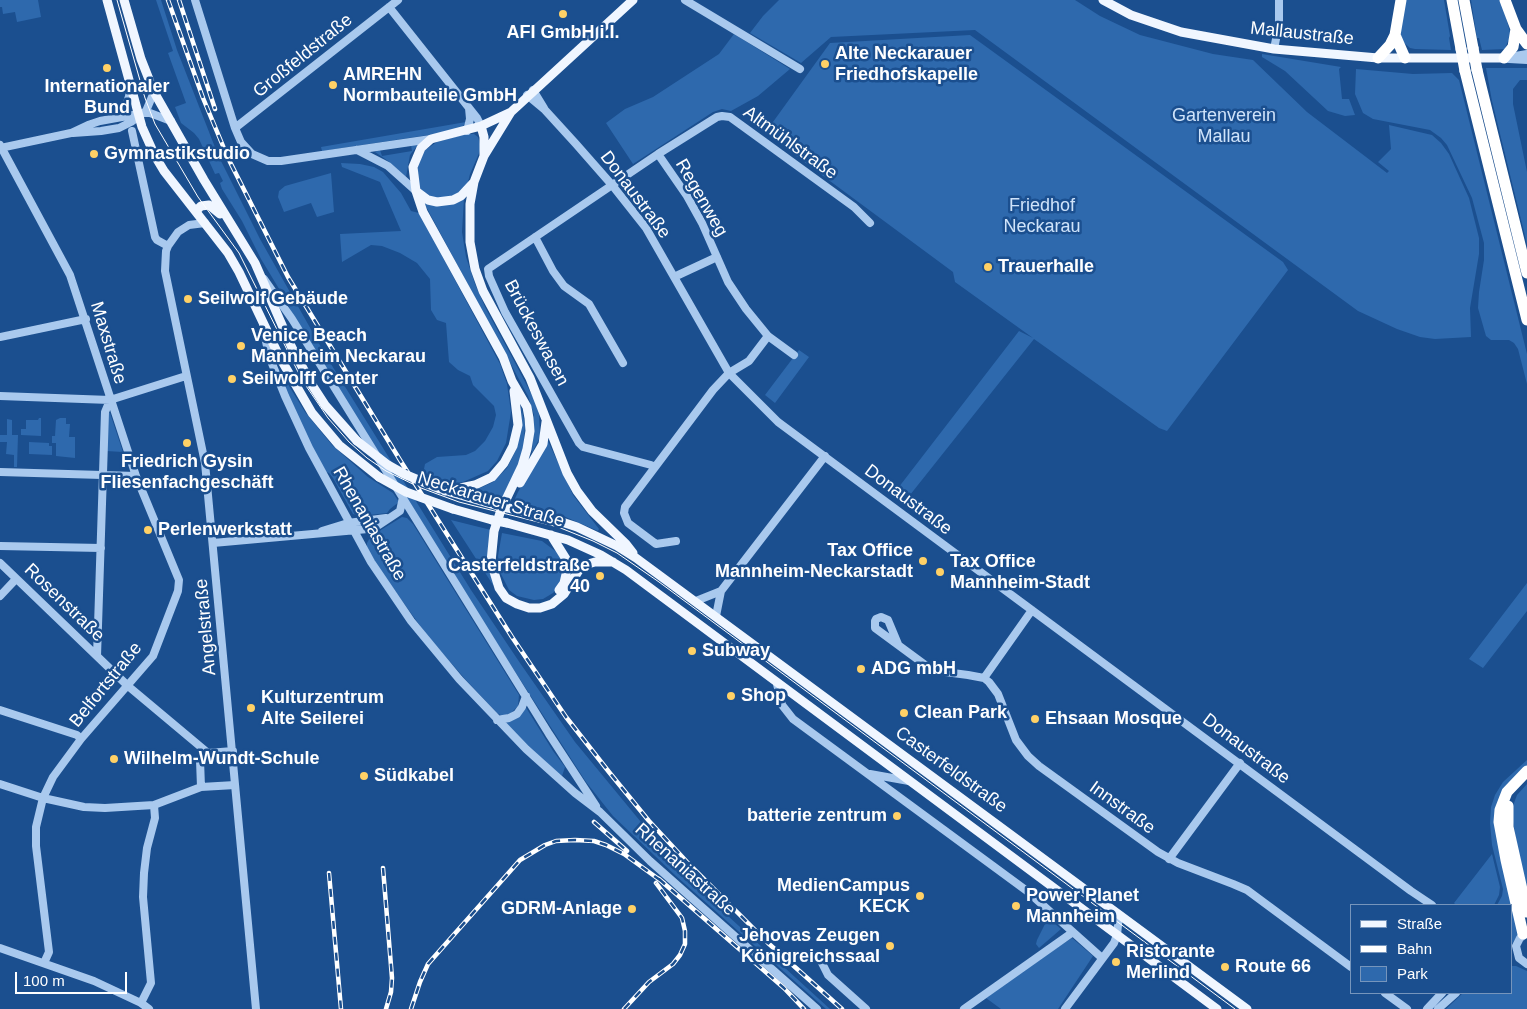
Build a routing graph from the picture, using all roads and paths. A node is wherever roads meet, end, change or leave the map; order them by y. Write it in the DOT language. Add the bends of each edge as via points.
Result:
graph roads {
  1 [pos="107,0"];
  2 [pos="124,0"];
  3 [pos="195,0"];
  4 [pos="398,0"];
  5 [pos="633,0"];
  6 [pos="685,0"];
  7 [pos="1103,0"];
  8 [pos="1278,0"];
  9 [pos="1401,0"];
  10 [pos="1452,0"];
  11 [pos="1464,0"];
  12 [pos="1506,0"];
  13 [pos="389,7"];
  14 [pos="1516,30"];
  15 [pos="1395,35"];
  16 [pos="1527,44"];
  17 [pos="1274,49"];
  18 [pos="1527,54"];
  19 [pos="1378,58"];
  20 [pos="1405,58"];
  21 [pos="1504,58"];
  22 [pos="1527,60"];
  23 [pos="800,69"];
  24 [pos="1471,70"];
  25 [pos="132,87"];
  26 [pos="154,92"];
  27 [pos="530,93"];
  28 [pos="469,108"];
  29 [pos="511,112"];
  30 [pos="140,115"];
  31 [pos="119,117"];
  32 [pos="171,121"];
  33 [pos="481,126"];
  34 [pos="119,128"];
  35 [pos="235,128"];
  36 [pos="132,131"];
  37 [pos="466,131"];
  38 [pos="71,133"];
  39 [pos="146,137"];
  40 [pos="431,139"];
  41 [pos="0,147"];
  42 [pos="370,152"];
  43 [pos="658,154"];
  44 [pos="484,156"];
  45 [pos="474,182"];
  46 [pos="612,185"];
  47 [pos="416,191"];
  48 [pos="196,211"];
  49 [pos="225,216"];
  50 [pos="205,223"];
  51 [pos="870,223"];
  52 [pos="535,237"];
  53 [pos="168,246"];
  54 [pos="717,257"];
  55 [pos="1527,273"];
  56 [pos="260,274"];
  57 [pos="674,277"];
  58 [pos="86,318"];
  59 [pos="261,318"];
  60 [pos="1527,320"];
  61 [pos="0,336"];
  62 [pos="768,336"];
  63 [pos="794,355"];
  64 [pos="623,363"];
  65 [pos="729,373"];
  66 [pos="186,376"];
  67 [pos="512,381"];
  68 [pos="0,396"];
  69 [pos="110,400"];
  70 [pos="546,417"];
  71 [pos="825,456"];
  72 [pos="655,467"];
  73 [pos="0,472"];
  74 [pos="103,475"];
  75 [pos="136,476"];
  76 [pos="443,490"];
  77 [pos="404,497"];
  78 [pos="400,511"];
  79 [pos="415,516"];
  80 [pos="388,518"];
  81 [pos="348,523"];
  82 [pos="353,531"];
  83 [pos="315,533"];
  84 [pos="552,535"];
  85 [pos="676,541"];
  86 [pos="213,543"];
  87 [pos="0,546"];
  88 [pos="101,548"];
  89 [pos="636,558"];
  90 [pos="613,562"];
  91 [pos="0,563"];
  92 [pos="16,579"];
  93 [pos="721,591"];
  94 [pos="0,596"];
  95 [pos="696,601"];
  96 [pos="1032,610"];
  97 [pos="716,616"];
  98 [pos="898,644"];
  99 [pos="97,656"];
  100 [pos="984,678"];
  101 [pos="777,684"];
  102 [pos="128,686"];
  103 [pos="526,696"];
  104 [pos="0,710"];
  105 [pos="497,720"];
  106 [pos="81,739"];
  107 [pos="233,751"];
  108 [pos="208,753"];
  109 [pos="1240,763"];
  110 [pos="1527,771"];
  111 [pos="868,774"];
  112 [pos="1527,780"];
  113 [pos="909,781"];
  114 [pos="0,784"];
  115 [pos="235,785"];
  116 [pos="201,787"];
  117 [pos="583,787"];
  118 [pos="575,793"];
  119 [pos="43,798"];
  120 [pos="154,805"];
  121 [pos="600,812"];
  122 [pos="1169,859"];
  123 [pos="1430,904"];
  124 [pos="1527,912"];
  125 [pos="1119,915"];
  126 [pos="1074,932"];
  127 [pos="1525,934"];
  128 [pos="1118,935"];
  129 [pos="0,948"];
  130 [pos="1513,948"];
  131 [pos="1102,958"];
  132 [pos="820,959"];
  133 [pos="1515,959"];
  134 [pos="44,963"];
  135 [pos="1527,964"];
  136 [pos="1350,966"];
  137 [pos="1386,994"];
  138 [pos="1441,994"];
  139 [pos="1455,994"];
  140 [pos="141,1003"];
  141 [pos="149,1009"];
  142 [pos="256,1009"];
  143 [pos="817,1009"];
  144 [pos="866,1009"];
  145 [pos="964,1009"];
  146 [pos="1065,1009"];
  147 [pos="1217,1009"];
  148 [pos="1247,1009"];
  149 [pos="1407,1009"];
  150 [pos="1427,1009"];
  151 [pos="1438,1009"];
  1 -- 25 [label="main road, Neckarauer Straße"];
  2 -- 26 [label="main road, Neckarauer Straße"];
  3 -- 35 [label="street"];
  4 -- 13 [label="street, Großfeldstraße"];
  5 -- 27 [label="main road"];
  6 -- 23 [label="street"];
  7 -- 17 [label="main road, Mallaustraße" via="1132,15 1181,32"];
  8 -- 17 [label="street"];
  9 -- 15 [label="highway"];
  10 -- 24 [label="highway, bridge" via="1461,49"];
  11 -- 24 [label="highway, bridge" via="1473,48"];
  12 -- 14 [label="highway"];
  13 -- 28 [label="street"];
  13 -- 35 [label="street, Großfeldstraße"];
  14 -- 16 [label="highway"];
  14 -- 21 [label="highway" via="1512,47"];
  15 -- 19 [label="highway"];
  15 -- 20 [label="highway"];
  17 -- 19 [label="main road, Mallaustraße"];
  18 -- 21 [label="street, Mallaustraße"];
  19 -- 20 [label="main road, Mallaustraße"];
  20 -- 21 [label="main road, Mallaustraße"];
  21 -- 22 [label="street, Mallaustraße"];
  24 -- 55 [label="highway"];
  24 -- 60 [label="highway"];
  25 -- 30 [label="main road, Neckarauer Straße"];
  25 -- 31 [label="street"];
  26 -- 30 [label="street"];
  26 -- 32 [label="main road, Neckarauer Straße"];
  27 -- 29 [label="main road"];
  27 -- 46 [label="street, Donaustraße"];
  28 -- 33 [label="street"];
  28 -- 37 [label="street"];
  29 -- 33 [label="main road"];
  29 -- 44 [label="main road"];
  30 -- 31 [label="street"];
  30 -- 32 [label="street" via="150,113"];
  30 -- 34 [label="street"];
  30 -- 39 [label="main road, Neckarauer Straße"];
  31 -- 38 [label="street"];
  32 -- 49 [label="main road, Neckarauer Straße"];
  33 -- 37 [label="main road"];
  33 -- 44 [label="main road"];
  34 -- 36 [label="street"];
  34 -- 38 [label="street"];
  35 -- 42 [label="street" via="246,149 268,161 357,150"];
  36 -- 39 [label="street"];
  36 -- 53 [label="street" via="155,237"];
  37 -- 40 [label="main road"];
  38 -- 41 [label="street"];
  39 -- 48 [label="main road, Neckarauer Straße" via="164,171"];
  40 -- 42 [label="street"];
  40 -- 47 [label="main road" via="415,160 413,176"];
  41 -- 58 [label="street, Maxstraße" via="70,275"];
  42 -- 47 [label="street"];
  43 -- 46 [label="street, Altmühlstraße"];
  43 -- 51 [label="street, Altmühlstraße" via="718,117 730,117 854,207"];
  43 -- 54 [label="street, Regenweg" via="687,196"];
  44 -- 45 [label="main road"];
  45 -- 47 [label="main road" via="461,196 444,202 428,200"];
  45 -- 70 [label="main road" via="470,224 476,274 530,378"];
  46 -- 52 [label="street, Brückeswasen"];
  46 -- 57 [label="street, Donaustraße" via="646,228"];
  47 -- 67 [label="main road" via="423,212 503,357"];
  48 -- 49 [label="main road" via="209,205"];
  48 -- 50 [label="main road, Neckarauer Straße"];
  49 -- 56 [label="main road, Neckarauer Straße"];
  50 -- 53 [label="street" via="189,225 178,232"];
  50 -- 59 [label="main road, Neckarauer Straße" via="228,253"];
  52 -- 64 [label="street" via="564,286 589,304"];
  52 -- 72 [label="street, Brückeswasen" via="488,269 505,312 579,443 583,447"];
  53 -- 66 [label="street, Angelstraße" via="165,271"];
  54 -- 57 [label="street, Regenweg"];
  54 -- 62 [label="street, Regenweg" via="731,287"];
  56 -- 76 [label="main road, Neckarauer Straße, bridge" via="292,348 325,405 357,441 388,465"];
  56 -- 77 [label="street, Rhenaniastraße"];
  57 -- 65 [label="street, Donaustraße"];
  58 -- 61 [label="street"];
  58 -- 69 [label="street, Maxstraße"];
  59 -- 81 [label="street, Rhenaniastraße" via="269,356 285,396"];
  59 -- 84 [label="main road, Neckarauer Straße, bridge" via="312,413 356,461 406,492 453,510"];
  62 -- 63 [label="street, Regenweg"];
  62 -- 65 [label="street" via="749,361"];
  65 -- 71 [label="street, Donaustraße" via="778,422"];
  65 -- 72 [label="street"];
  66 -- 69 [label="street"];
  66 -- 86 [label="street, Angelstraße" via="204,463"];
  67 -- 76 [label="main road" via="518,425 513,446 504,463 492,477 476,486"];
  67 -- 90 [label="main road" via="527,407 530,431 522,466 500,510 494,531 491,562 499,588 506,598 517,604 540,608 552,604 564,594 579,570 588,564"];
  68 -- 69 [label="street"];
  69 -- 74 [label="street, Maxstraße" via="105,412"];
  69 -- 75 [label="street, Belfortstraße"];
  70 -- 84 [label="main road" via="543,444 505,511 495,546 502,582 516,598 525,602 546,602 564,583 566,559"];
  70 -- 89 [label="main road" via="577,491"];
  71 -- 93 [label="street"];
  71 -- 96 [label="street, Donaustraße"];
  72 -- 85 [label="street" via="624,513 628,523 656,544"];
  73 -- 74 [label="street"];
  74 -- 75 [label="street"];
  74 -- 88 [label="street, Maxstraße"];
  75 -- 102 [label="street, Belfortstraße" via="179,580 178,591 153,656"];
  76 -- 89 [label="main road, Neckarauer Straße, bridge" via="556,520 617,546"];
  77 -- 78 [label="street"];
  77 -- 79 [label="street, Rhenaniastraße"];
  78 -- 79 [label="street, Rhenaniastraße"];
  78 -- 80 [label="street"];
  79 -- 103 [label="street, Rhenaniastraße"];
  80 -- 81 [label="street"];
  80 -- 82 [label="street" via="368,529"];
  81 -- 82 [label="street, Rhenaniastraße"];
  81 -- 83 [label="street"];
  82 -- 83 [label="street"];
  82 -- 105 [label="street, Rhenaniastraße" via="412,621"];
  83 -- 86 [label="street"];
  84 -- 90 [label="main road, Neckarauer Straße"];
  86 -- 107 [label="street, Angelstraße"];
  87 -- 88 [label="street"];
  88 -- 99 [label="street, Maxstraße"];
  89 -- 95 [label="main road, Casterfeldstraße"];
  90 -- 101 [label="main road, Casterfeldstraße"];
  91 -- 92 [label="street, Rosenstraße"];
  92 -- 94 [label="street"];
  92 -- 99 [label="street, Rosenstraße"];
  93 -- 95 [label="street"];
  93 -- 97 [label="street"];
  95 -- 97 [label="main road, Casterfeldstraße"];
  96 -- 100 [label="street"];
  96 -- 109 [label="street, Donaustraße"];
  97 -- 125 [label="main road, Casterfeldstraße"];
  98 -- 100 [label="street" via="936,670"];
  99 -- 102 [label="street, Rosenstraße"];
  100 -- 122 [label="street, Innstraße" via="998,694 1016,740 1028,756"];
  101 -- 111 [label="street, Casterfeldstraße" via="782,705 793,719"];
  101 -- 113 [label="main road, Casterfeldstraße"];
  102 -- 106 [label="street, Belfortstraße"];
  102 -- 108 [label="street, Rosenstraße"];
  103 -- 105 [label="street" via="517,714"];
  103 -- 117 [label="street, Rhenaniastraße"];
  104 -- 106 [label="street"];
  105 -- 118 [label="street, Rhenaniastraße"];
  106 -- 119 [label="street, Belfortstraße" via="53,776"];
  107 -- 108 [label="street"];
  107 -- 115 [label="street, Angelstraße"];
  108 -- 116 [label="street" via="200,760"];
  109 -- 122 [label="street"];
  109 -- 123 [label="street, Donaustraße"];
  110 -- 127 [label="highway" via="1507,792 1499,822"];
  111 -- 113 [label="street, Casterfeldstraße"];
  111 -- 126 [label="street, Casterfeldstraße" via="1027,891"];
  112 -- 124 [label="highway" via="1514,792 1507,817"];
  113 -- 128 [label="main road, Casterfeldstraße"];
  114 -- 119 [label="street"];
  115 -- 116 [label="street"];
  115 -- 142 [label="street, Angelstraße"];
  116 -- 120 [label="street"];
  117 -- 118 [label="street"];
  117 -- 121 [label="street, Rhenaniastraße"];
  118 -- 121 [label="street, Rhenaniastraße"];
  119 -- 120 [label="street" via="84,807"];
  119 -- 134 [label="street, Belfortstraße" via="36,827 36,846 49,952"];
  120 -- 140 [label="street" via="155,818 144,872 151,983"];
  121 -- 143 [label="street, Rhenaniastraße" via="650,861"];
  122 -- 136 [label="street, Innstraße" via="1247,890"];
  125 -- 128 [label="street"];
  125 -- 148 [label="main road, Casterfeldstraße"];
  126 -- 131 [label="street, Casterfeldstraße"];
  126 -- 145 [label="street"];
  127 -- 130 [label="street"];
  128 -- 131 [label="street"];
  128 -- 147 [label="main road, Casterfeldstraße"];
  129 -- 134 [label="street"];
  130 -- 133 [label="street"];
  131 -- 146 [label="street"];
  132 -- 144 [label="street" via="828,975"];
  133 -- 135 [label="street"];
  134 -- 140 [label="street"];
  137 -- 149 [label="street"];
  138 -- 150 [label="street"];
  139 -- 151 [label="street"];
  140 -- 141 [label="street"];
}
